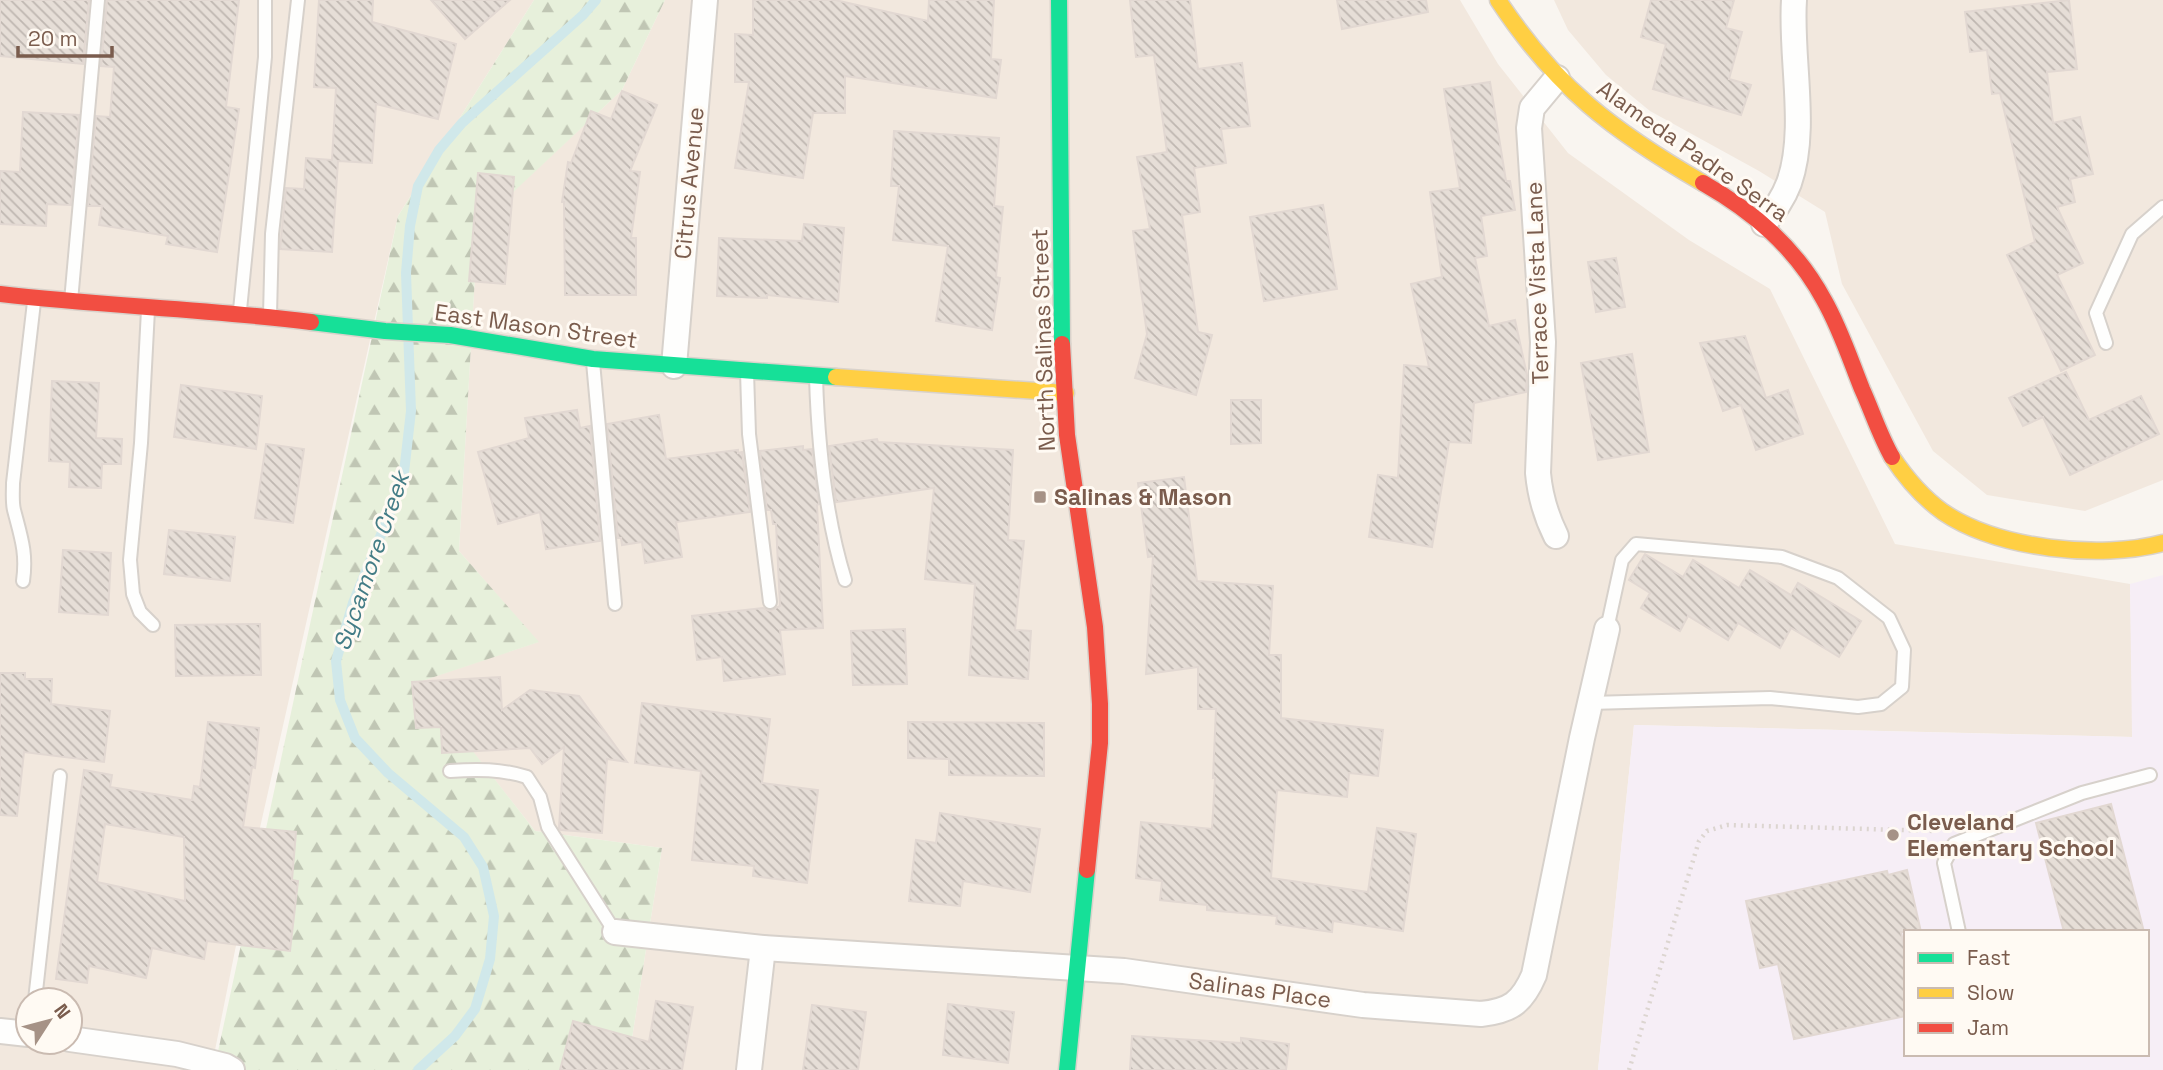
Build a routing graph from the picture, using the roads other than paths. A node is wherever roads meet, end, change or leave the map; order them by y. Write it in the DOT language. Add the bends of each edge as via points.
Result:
graph roads {
  1 [pos="97,0"];
  2 [pos="265,0"];
  3 [pos="298,0"];
  4 [pos="705,0"];
  5 [pos="1059,0"];
  6 [pos="1498,0"];
  7 [pos="1794,0"];
  8 [pos="1557,78"];
  9 [pos="2163,207"];
  10 [pos="1764,225"];
  11 [pos="0,294"];
  12 [pos="34,298"];
  13 [pos="71,302"];
  14 [pos="148,306"];
  15 [pos="240,313"];
  16 [pos="270,318"];
  17 [pos="2106,343"];
  18 [pos="593,359"];
  19 [pos="674,366"];
  20 [pos="747,371"];
  21 [pos="816,377"];
  22 [pos="1066,393"];
  23 [pos="1556,536"];
  24 [pos="2163,543"];
  25 [pos="845,580"];
  26 [pos="23,581"];
  27 [pos="770,602"];
  28 [pos="615,604"];
  29 [pos="153,625"];
  30 [pos="1607,629"];
  31 [pos="1590,704"];
  32 [pos="450,771"];
  33 [pos="2150,775"];
  34 [pos="60,776"];
  35 [pos="1959,930"];
  36 [pos="615,932"];
  37 [pos="763,947"];
  38 [pos="1077,968"];
  39 [pos="37,986"];
  40 [pos="84,1041"];
  41 [pos="232,1070"];
  42 [pos="749,1070"];
  43 [pos="1067,1070"];
  1 -- 13 [label="lane"];
  2 -- 15 [label="lane" via="265,57"];
  3 -- 16 [label="lane" via="272,234"];
  4 -- 19 [label="street, Citrus Avenue"];
  5 -- 22 [label="street, North Salinas Street"];
  6 -- 8 [label="street, Alameda Padre Serra" via="1529,48"];
  7 -- 10 [label="street" via="1795,159 1779,205"];
  8 -- 10 [label="street, Alameda Padre Serra" via="1626,136"];
  8 -- 23 [label="street, Terrace Vista Lane" via="1532,108 1529,128 1544,342 1538,473"];
  9 -- 17 [label="lane" via="2132,234 2096,313"];
  10 -- 24 [label="street, Alameda Padre Serra" via="1815,284 1890,454 1910,485 1939,510 1989,534 2036,546 2111,550"];
  11 -- 12 [label="street, East Mason Street"];
  12 -- 13 [label="street, East Mason Street"];
  12 -- 26 [label="lane" via="13,482 26,563"];
  13 -- 14 [label="street, East Mason Street"];
  14 -- 15 [label="street, East Mason Street"];
  14 -- 29 [label="lane" via="130,560 133,594 140,612"];
  15 -- 16 [label="street, East Mason Street"];
  16 -- 18 [label="street, East Mason Street" via="450,335"];
  18 -- 19 [label="street, East Mason Street"];
  18 -- 28 [label="lane"];
  19 -- 20 [label="street, East Mason Street"];
  20 -- 21 [label="street, East Mason Street"];
  20 -- 27 [label="lane" via="749,434"];
  21 -- 22 [label="street, East Mason Street"];
  21 -- 25 [label="lane" via="833,541"];
  22 -- 38 [label="street, North Salinas Street" via="1067,435 1095,627 1100,704"];
  30 -- 31 [label="street, Salinas Place"];
  30 -- 31 [label="lane" via="1622,560 1636,544 1782,557 1838,578 1889,618 1904,650 1902,687 1881,704 1858,707 1770,698"];
  31 -- 38 [label="street, Salinas Place" via="1534,975 1516,1004 1481,1014 1363,1005"];
  32 -- 36 [label="lane" via="506,770 527,777 540,797 548,827"];
  33 -- 35 [label="lane" via="2082,793 1954,844 1944,863"];
  34 -- 39 [label="lane"];
  36 -- 37 [label="street, Salinas Place"];
  37 -- 38 [label="street, Salinas Place"];
  37 -- 42 [label="street"];
  38 -- 43 [label="street, North Salinas Street"];
  40 -- 41 [label="street" via="177,1054"];
}
